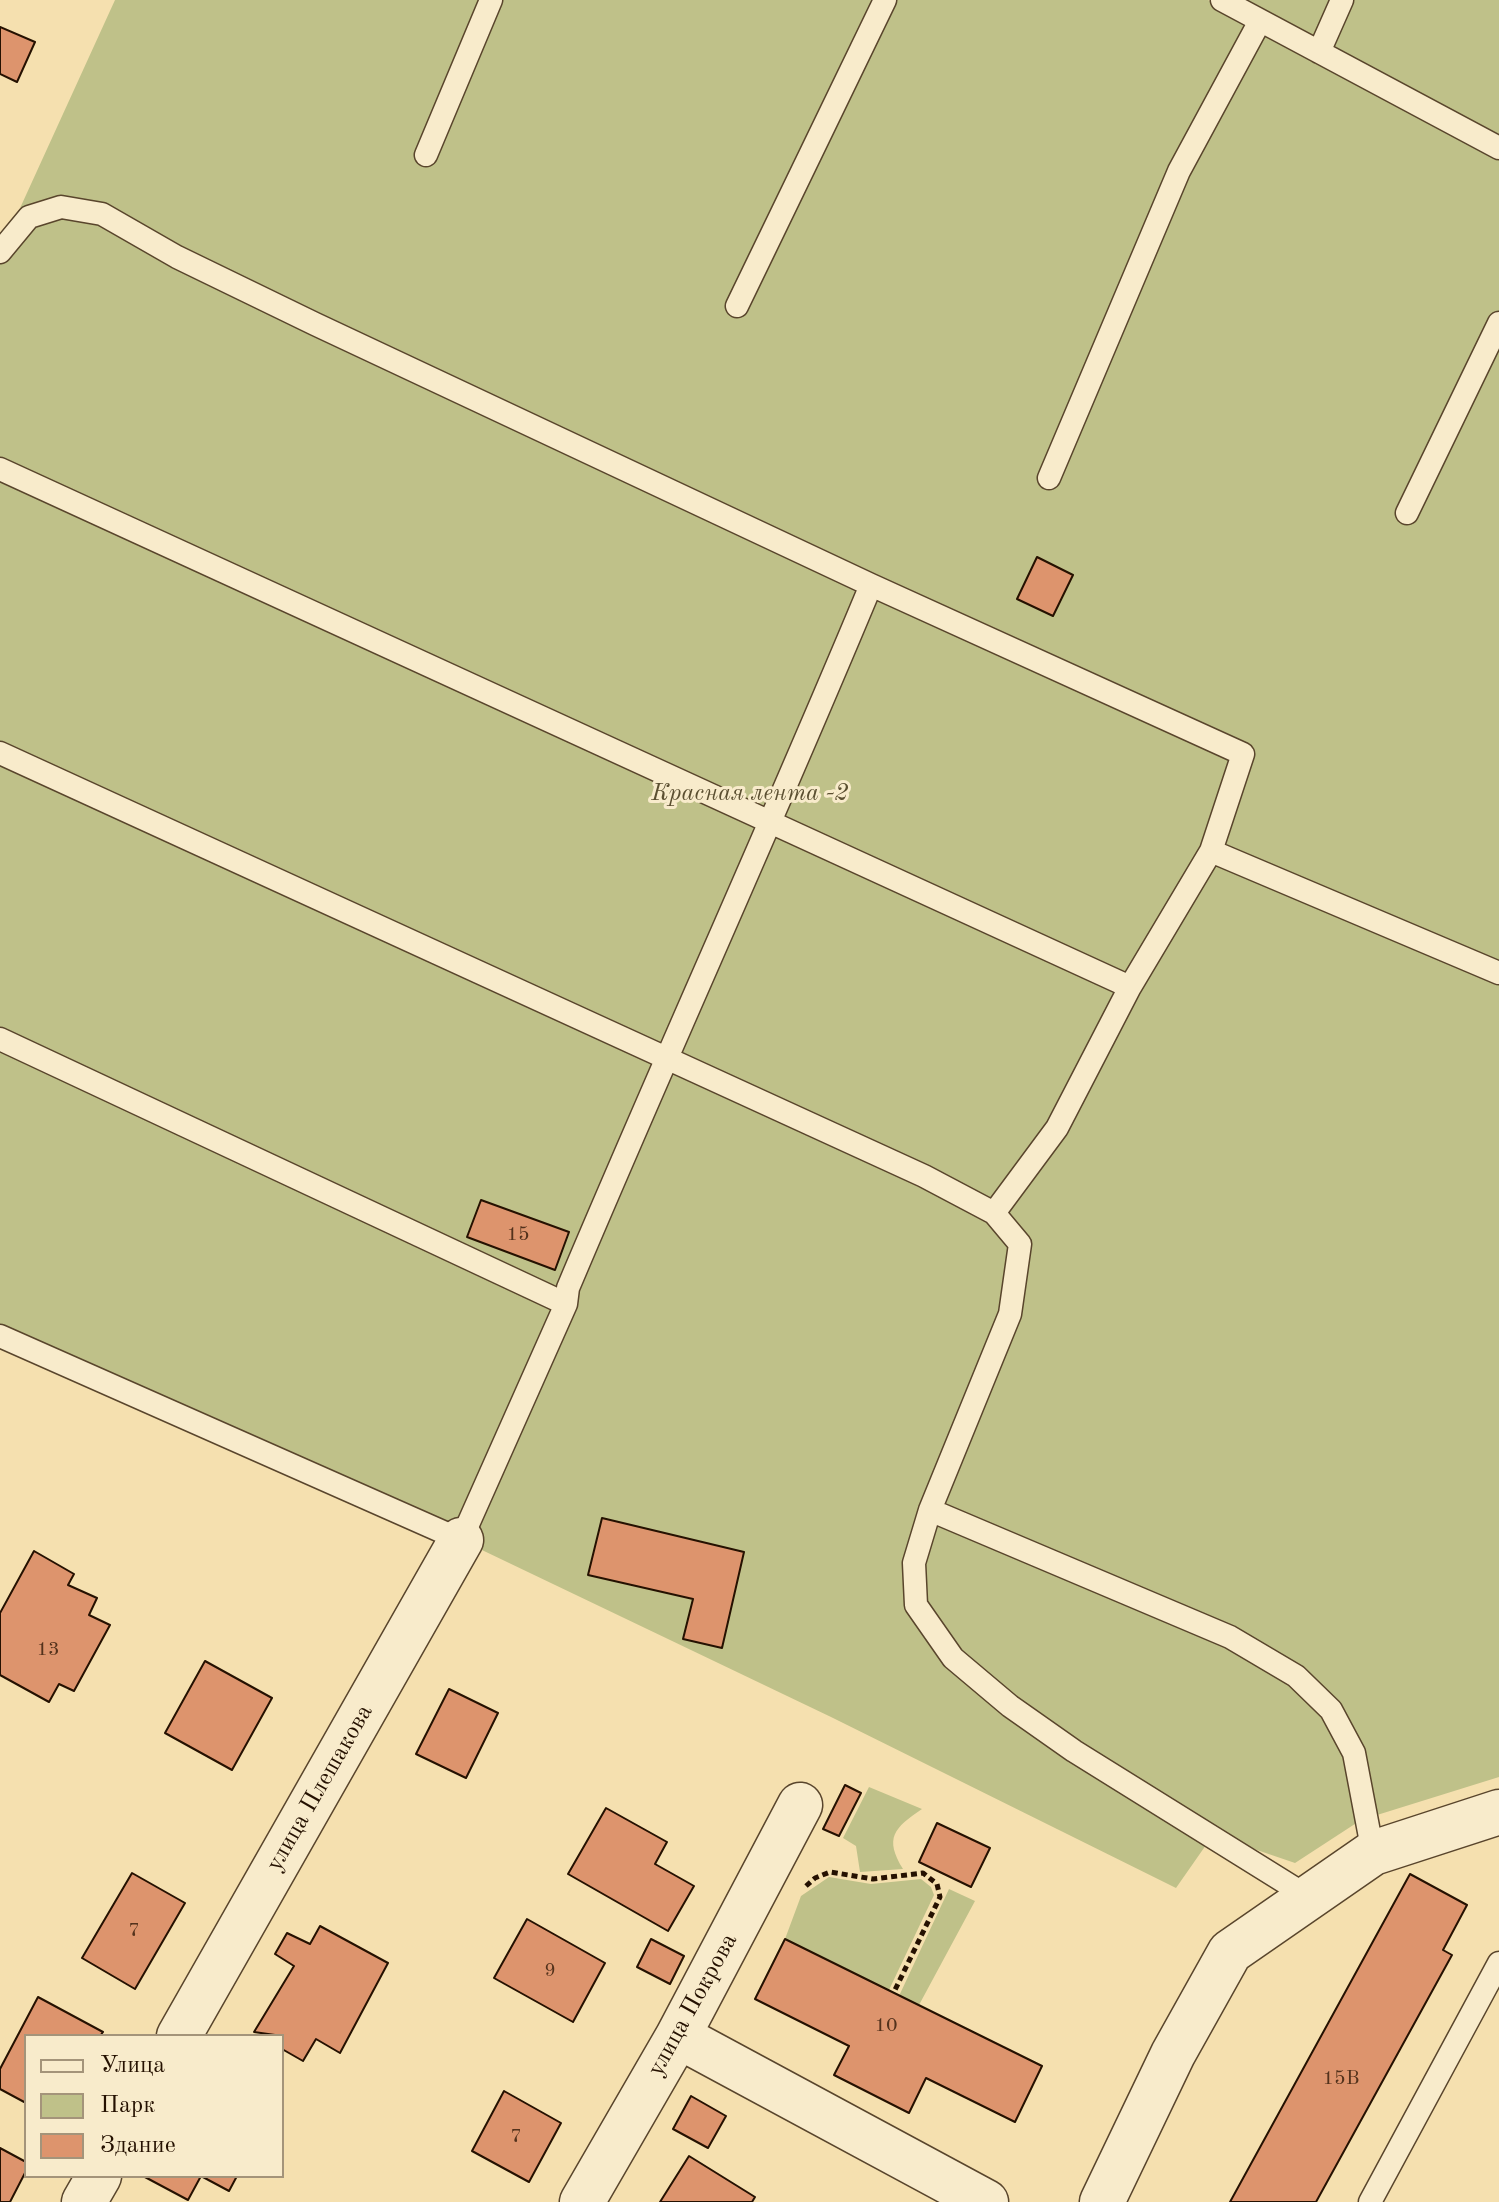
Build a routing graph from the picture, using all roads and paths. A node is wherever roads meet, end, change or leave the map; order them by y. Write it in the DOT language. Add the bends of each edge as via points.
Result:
graph roads {
  1 [pos="491,0"];
  2 [pos="885,0"];
  3 [pos="1222,0"];
  4 [pos="1342,0"];
  5 [pos="1260,21"];
  6 [pos="1319,52"];
  7 [pos="1499,148"];
  8 [pos="426,155"];
  9 [pos="0,252"];
  10 [pos="737,306"];
  11 [pos="1499,323"];
  12 [pos="0,469"];
  13 [pos="1049,478"];
  14 [pos="1407,513"];
  15 [pos="871,585"];
  16 [pos="0,753"];
  17 [pos="772,824"];
  18 [pos="1211,851"];
  19 [pos="1499,973"];
  20 [pos="1130,987"];
  21 [pos="0,1039"];
  22 [pos="666,1057"];
  23 [pos="994,1213"];
  24 [pos="566,1304"];
  25 [pos="0,1336"];
  26 [pos="930,1510"];
  27 [pos="461,1540"];
  28 [pos="800,1805"];
  29 [pos="1499,1812"];
  30 [pos="1373,1853"];
  31 [pos="798,1893"];
  32 [pos="1307,1896"];
  33 [pos="1499,1963"];
  34 [pos="894,1992"];
  35 [pos="180,2034"];
  36 [pos="678,2036"];
  37 [pos="98,2178"];
  38 [pos="84,2202"];
  39 [pos="582,2202"];
  40 [pos="986,2202"];
  41 [pos="1102,2202"];
  42 [pos="1370,2202"];
  1 -- 8 [label="lane"];
  2 -- 10 [label="lane"];
  3 -- 5 [label="lane"];
  4 -- 6 [label="lane"];
  5 -- 6 [label="lane"];
  5 -- 13 [label="lane" via="1179,171"];
  6 -- 7 [label="lane"];
  9 -- 15 [label="lane" via="29,217 61,207 102,214 315,324"];
  11 -- 14 [label="lane"];
  12 -- 17 [label="lane"];
  15 -- 17 [label="lane"];
  15 -- 18 [label="lane" via="1243,754"];
  16 -- 22 [label="lane"];
  17 -- 20 [label="lane"];
  17 -- 22 [label="lane"];
  18 -- 19 [label="lane"];
  18 -- 20 [label="lane"];
  20 -- 23 [label="lane" via="1057,1128"];
  21 -- 24 [label="lane"];
  22 -- 23 [label="lane"];
  22 -- 24 [label="lane" via="568,1288"];
  23 -- 26 [label="lane" via="1020,1244 1010,1314"];
  24 -- 27 [label="lane"];
  25 -- 27 [label="lane"];
  26 -- 30 [label="lane" via="1230,1637 1296,1676 1331,1710 1354,1753"];
  26 -- 32 [label="lane" via="914,1563 916,1605 953,1658 1074,1751"];
  27 -- 35 [label="street, улица Плешакова"];
  28 -- 36 [label="street, улица Покрова"];
  29 -- 30 [label="street"];
  30 -- 32 [label="street"];
  31 -- 34 [label="path" via="830,1872 873,1879 923,1873 937,1884 940,1897"];
  32 -- 41 [label="street" via="1230,1952 1173,2054"];
  33 -- 42 [label="lane"];
  36 -- 39 [label="street, улица Покрова"];
  36 -- 40 [label="street"];
  37 -- 38 [label="street"];
}
